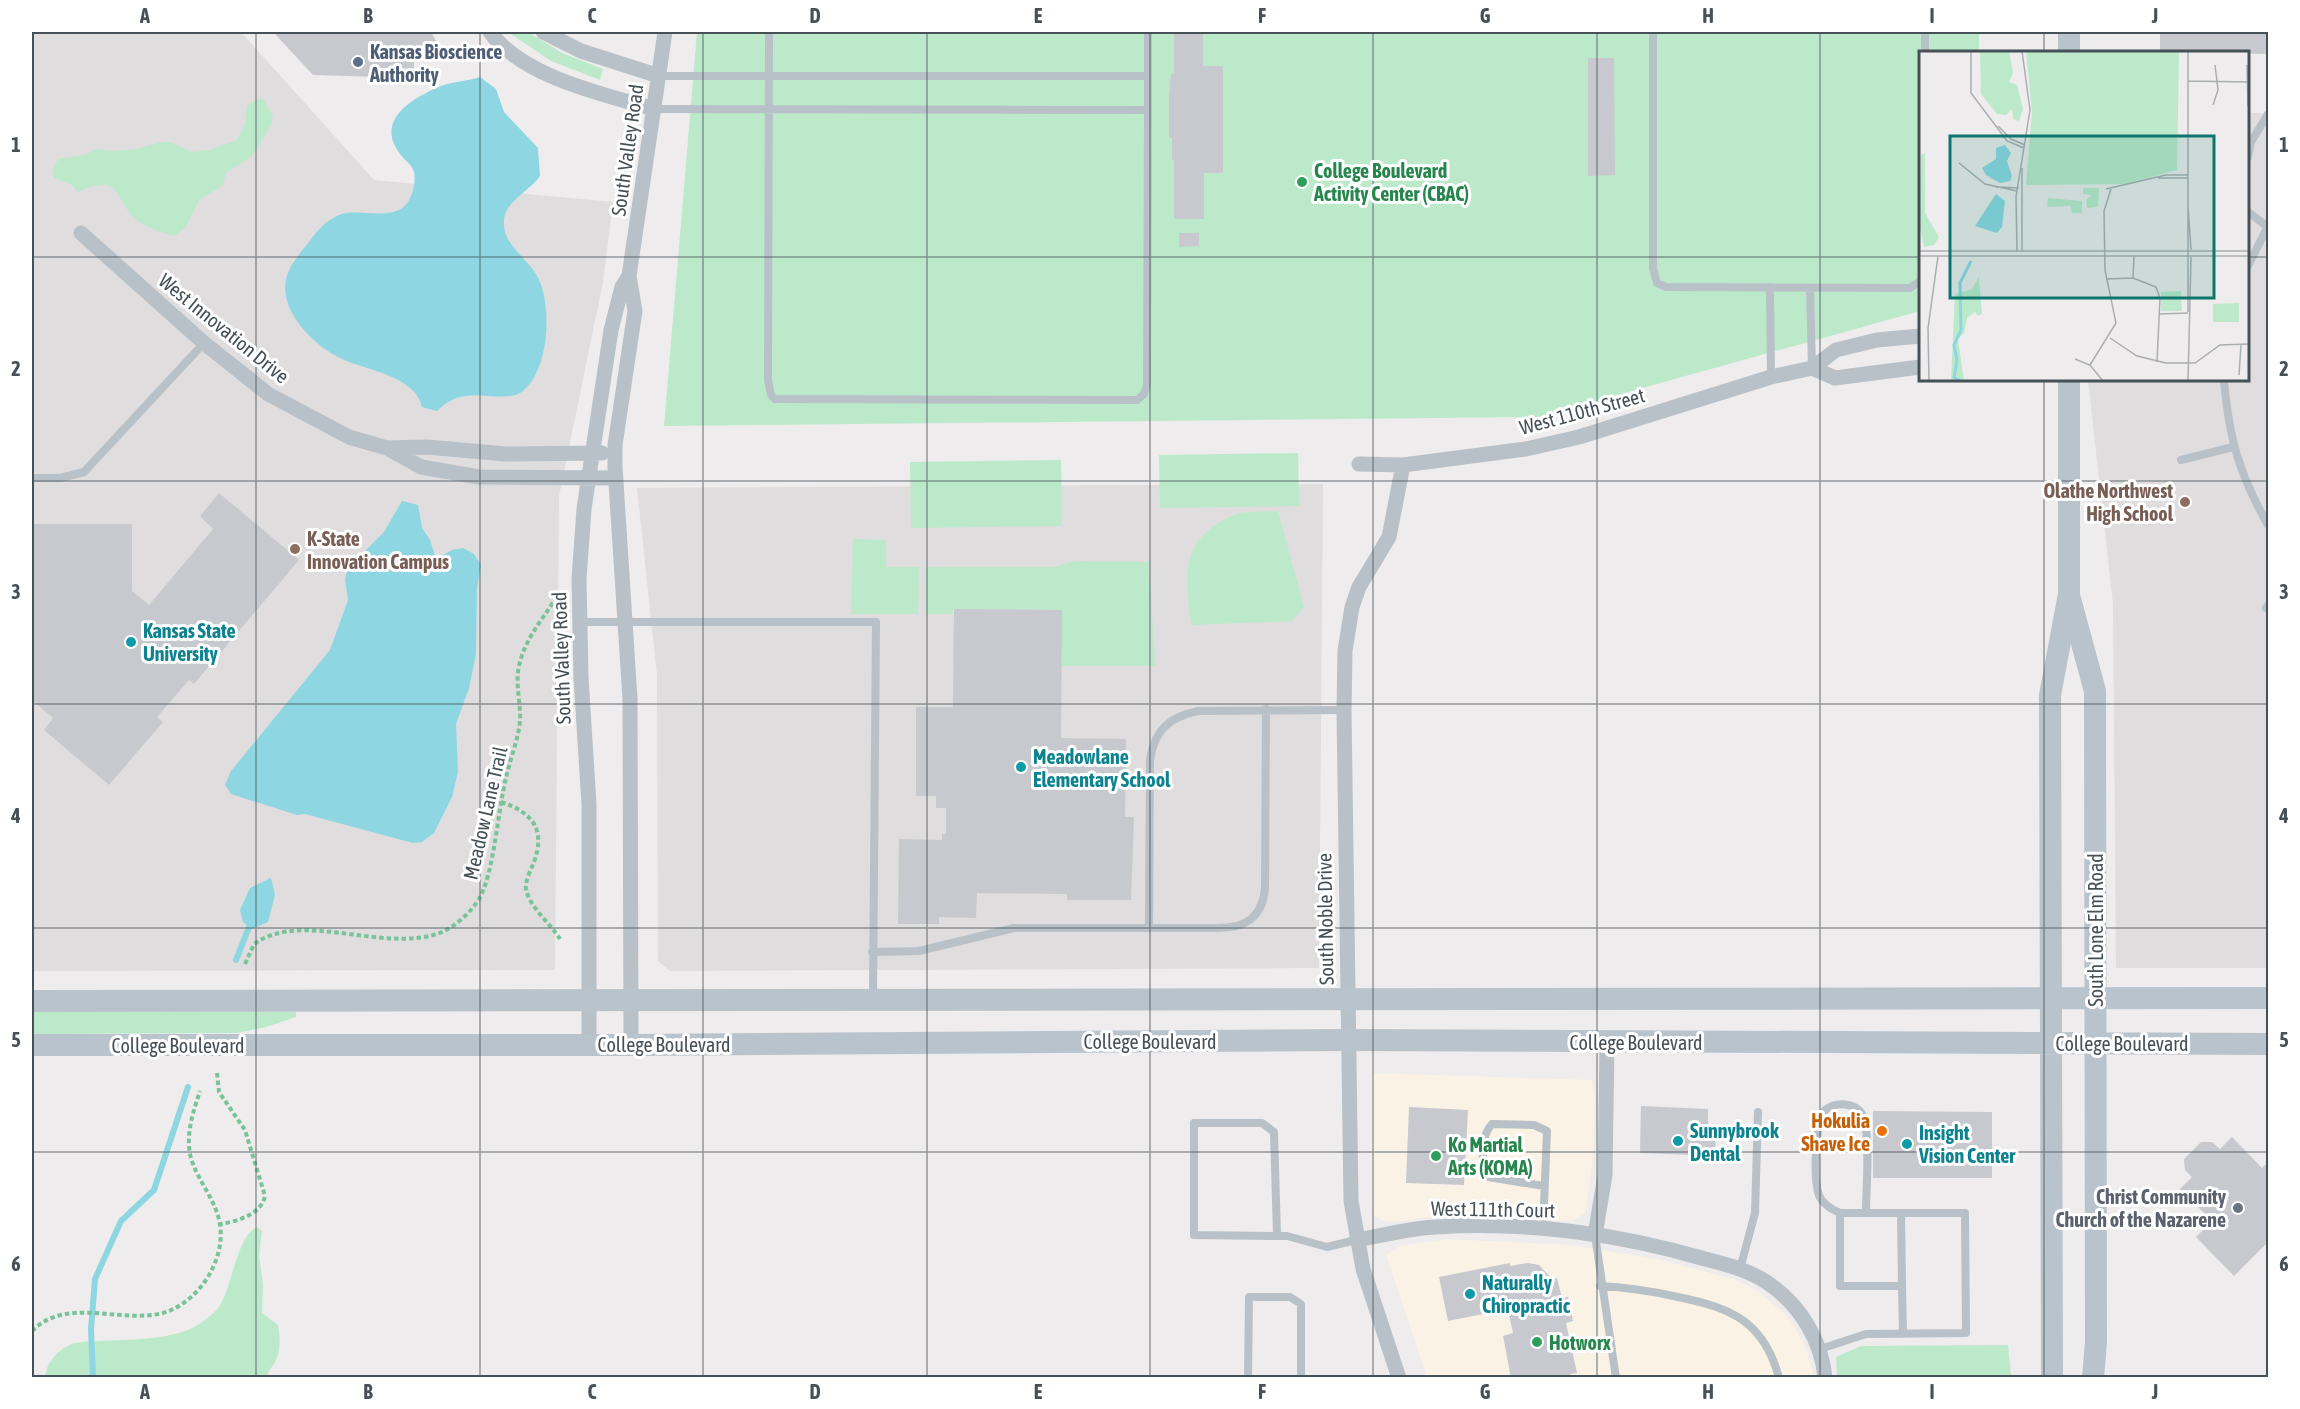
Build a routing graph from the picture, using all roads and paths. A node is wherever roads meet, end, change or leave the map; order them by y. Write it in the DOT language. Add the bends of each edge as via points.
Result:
graph roads {
  1 [pos="490,32"];
  2 [pos="543,32"];
  3 [pos="665,32"];
  4 [pos="769,32"];
  5 [pos="1148,32"];
  6 [pos="1653,32"];
  7 [pos="1925,32"];
  8 [pos="2069,32"];
  9 [pos="1925,51"];
  10 [pos="2069,51"];
  11 [pos="659,76"];
  12 [pos="768,76"];
  13 [pos="1148,76"];
  14 [pos="654,109"];
  15 [pos="769,110"];
  16 [pos="1148,110"];
  17 [pos="2268,114"];
  18 [pos="2249,149"];
  19 [pos="2249,213"];
  20 [pos="2268,227"];
  21 [pos="81,232"];
  22 [pos="2249,262"];
  23 [pos="629,276"];
  24 [pos="1919,282"];
  25 [pos="1770,287"];
  26 [pos="1810,288"];
  27 [pos="1919,336"];
  28 [pos="204,343"];
  29 [pos="1919,367"];
  30 [pos="1812,368"];
  31 [pos="1771,377"];
  32 [pos="2069,381"];
  33 [pos="2224,381"];
  34 [pos="2233,447"];
  35 [pos="387,448"];
  36 [pos="592,453"];
  37 [pos="615,454"];
  38 [pos="2181,460"];
  39 [pos="1359,464"];
  40 [pos="1403,465"];
  41 [pos="589,476"];
  42 [pos="32,478"];
  43 [pos="616,478"];
  44 [pos="2268,525"];
  45 [pos="560,591"];
  46 [pos="2069,594"];
  47 [pos="625,621"];
  48 [pos="580,622"];
  49 [pos="1266,709"];
  50 [pos="1344,710"];
  51 [pos="501,802"];
  52 [pos="1149,928"];
  53 [pos="560,939"];
  54 [pos="872,952"];
  55 [pos="245,963"];
  56 [pos="2050,998"];
  57 [pos="2096,998"];
  58 [pos="2268,998"];
  59 [pos="32,1001"];
  60 [pos="588,1001"];
  61 [pos="630,1001"];
  62 [pos="873,1001"];
  63 [pos="1348,1001"];
  64 [pos="1348,1040"];
  65 [pos="1607,1043"];
  66 [pos="2050,1043"];
  67 [pos="2096,1043"];
  68 [pos="2268,1044"];
  69 [pos="32,1045"];
  70 [pos="589,1045"];
  71 [pos="631,1045"];
  72 [pos="217,1073"];
  73 [pos="200,1091"];
  74 [pos="1758,1112"];
  75 [pos="1544,1186"];
  76 [pos="1840,1213"];
  77 [pos="1866,1213"];
  78 [pos="1901,1213"];
  79 [pos="221,1224"];
  80 [pos="1543,1229"];
  81 [pos="1594,1235"];
  82 [pos="1277,1236"];
  83 [pos="1356,1240"];
  84 [pos="1740,1269"];
  85 [pos="1600,1286"];
  86 [pos="1902,1286"];
  87 [pos="32,1331"];
  88 [pos="1903,1334"];
  89 [pos="1820,1349"];
  90 [pos="1248,1377"];
  91 [pos="1301,1377"];
  92 [pos="1399,1377"];
  93 [pos="1616,1377"];
  94 [pos="1779,1377"];
  95 [pos="1824,1377"];
  96 [pos="2052,1377"];
  97 [pos="2093,1377"];
  1 -- 14 [label="street" via="497,42 533,67 575,86"];
  2 -- 11 [label="street" via="581,51"];
  3 -- 11 [label="street, South Valley Road"];
  4 -- 12 [label="lane"];
  5 -- 13 [label="lane"];
  6 -- 25 [label="lane" via="1653,268 1657,283 1666,287"];
  7 -- 9 [label="lane"];
  8 -- 10 [label="main road"];
  11 -- 12 [label="lane"];
  11 -- 14 [label="street, South Valley Road"];
  12 -- 13 [label="lane"];
  12 -- 15 [label="lane"];
  13 -- 16 [label="lane"];
  14 -- 15 [label="lane"];
  14 -- 23 [label="street, South Valley Road"];
  15 -- 16 [label="lane"];
  15 -- 16 [label="lane" via="769,387 775,399 1137,400 1147,385"];
  17 -- 18 [label="lane"];
  19 -- 20 [label="lane"];
  20 -- 22 [label="lane"];
  21 -- 28 [label="street, West Innovation Drive"];
  23 -- 36 [label="street, South Valley Road" via="610,330"];
  23 -- 37 [label="street, South Valley Road" via="635,312"];
  24 -- 26 [label="lane" via="1910,288"];
  25 -- 26 [label="lane"];
  25 -- 31 [label="lane"];
  26 -- 30 [label="lane"];
  27 -- 30 [label="street, West 110th Street" via="1877,340 1836,350"];
  28 -- 35 [label="street, West Innovation Drive" via="268,394 302,414 349,437"];
  28 -- 42 [label="lane" via="89,468 74,476"];
  29 -- 30 [label="street" via="1835,378"];
  30 -- 31 [label="street, West 110th Street"];
  31 -- 40 [label="street, West 110th Street" via="1579,437 1526,449"];
  32 -- 46 [label="main road, South Lone Elm Road"];
  33 -- 34 [label="lane"];
  34 -- 38 [label="lane"];
  34 -- 44 [label="lane"];
  35 -- 36 [label="street, West Innovation Drive" via="428,447 505,454"];
  35 -- 41 [label="street, West Innovation Drive" via="421,467 479,477"];
  36 -- 37 [label="street, West Innovation Drive"];
  36 -- 41 [label="street, South Valley Road"];
  37 -- 43 [label="street, South Valley Road"];
  39 -- 40 [label="street, West 110th Street"];
  40 -- 50 [label="street, South Noble Drive" via="1389,537 1359,587 1352,607 1345,651"];
  41 -- 43 [label="street, West Innovation Drive"];
  41 -- 48 [label="street, South Valley Road" via="581,532"];
  43 -- 47 [label="street, South Valley Road"];
  45 -- 51 [label="path, Meadow Lane Trail" via="530,636 519,667 517,740"];
  46 -- 56 [label="main road, South Lone Elm Road" via="2050,695"];
  46 -- 57 [label="main road, South Lone Elm Road" via="2095,691"];
  47 -- 48 [label="lane"];
  47 -- 54 [label="lane" via="876,622"];
  47 -- 61 [label="street, South Valley Road" via="630,699"];
  48 -- 60 [label="street, South Valley Road" via="589,804"];
  49 -- 50 [label="lane"];
  49 -- 52 [label="lane" via="1198,711 1181,715 1157,734 1150,759"];
  49 -- 52 [label="lane" via="1265,889 1260,910 1234,928"];
  50 -- 63 [label="street, South Noble Drive"];
  51 -- 53 [label="path" via="518,807 536,826 539,841 526,890"];
  51 -- 55 [label="path, Meadow Lane Trail" via="487,879 480,898 457,923 443,931 409,939 285,932 254,944"];
  52 -- 54 [label="lane" via="1014,928 919,951"];
  54 -- 62 [label="lane"];
  56 -- 57 [label="main road, College Boulevard"];
  56 -- 63 [label="main road, College Boulevard"];
  56 -- 66 [label="main road, South Lone Elm Road"];
  57 -- 58 [label="main road, College Boulevard"];
  57 -- 67 [label="main road, South Lone Elm Road"];
  59 -- 60 [label="main road, College Boulevard"];
  60 -- 61 [label="main road, College Boulevard"];
  60 -- 70 [label="street, South Valley Road"];
  61 -- 62 [label="main road, College Boulevard"];
  61 -- 71 [label="street, South Valley Road"];
  62 -- 63 [label="main road, College Boulevard"];
  63 -- 64 [label="street, South Noble Drive"];
  64 -- 65 [label="main road, College Boulevard"];
  64 -- 71 [label="main road, College Boulevard"];
  64 -- 83 [label="street, South Noble Drive" via="1349,1163"];
  65 -- 66 [label="main road, College Boulevard"];
  65 -- 81 [label="street" via="1605,1175"];
  66 -- 67 [label="main road, College Boulevard"];
  66 -- 96 [label="main road, South Lone Elm Road"];
  67 -- 68 [label="main road, College Boulevard"];
  67 -- 97 [label="main road, South Lone Elm Road"];
  69 -- 70 [label="main road, College Boulevard"];
  70 -- 71 [label="main road, College Boulevard"];
  72 -- 79 [label="path" via="219,1092 245,1130 265,1196 254,1212"];
  73 -- 79 [label="path" via="190,1126 191,1158"];
  74 -- 84 [label="lane" via="1755,1213"];
  75 -- 75 [label="lane" via="1547,1131 1534,1125 1492,1124 1484,1139 1488,1177"];
  75 -- 80 [label="lane"];
  76 -- 77 [label="lane"];
  76 -- 77 [label="lane" via="1824,1203 1817,1191 1817,1125 1825,1110 1844,1104 1857,1109 1865,1123"];
  76 -- 86 [label="lane" via="1840,1286"];
  77 -- 78 [label="lane"];
  78 -- 86 [label="lane"];
  78 -- 88 [label="lane" via="1965,1213 1966,1333"];
  79 -- 87 [label="path" via="216,1261 197,1293 177,1307 163,1313 132,1315 66,1313 48,1319"];
  80 -- 81 [label="street, West 111th Court"];
  80 -- 83 [label="street, West 111th Court" via="1436,1226"];
  81 -- 84 [label="street, West 111th Court" via="1673,1249"];
  81 -- 85 [label="lane"];
  82 -- 82 [label="lane" via="1194,1235 1194,1123 1262,1123 1274,1132"];
  82 -- 83 [label="lane" via="1327,1247"];
  83 -- 92 [label="street, South Noble Drive"];
  84 -- 89 [label="street, West 111th Court" via="1784,1295"];
  85 -- 93 [label="lane"];
  85 -- 94 [label="lane" via="1635,1287 1709,1304 1741,1317 1765,1342"];
  86 -- 88 [label="lane"];
  88 -- 89 [label="lane" via="1854,1336"];
  89 -- 95 [label="street"];
  90 -- 91 [label="lane" via="1249,1296 1290,1297 1301,1304"];
}
